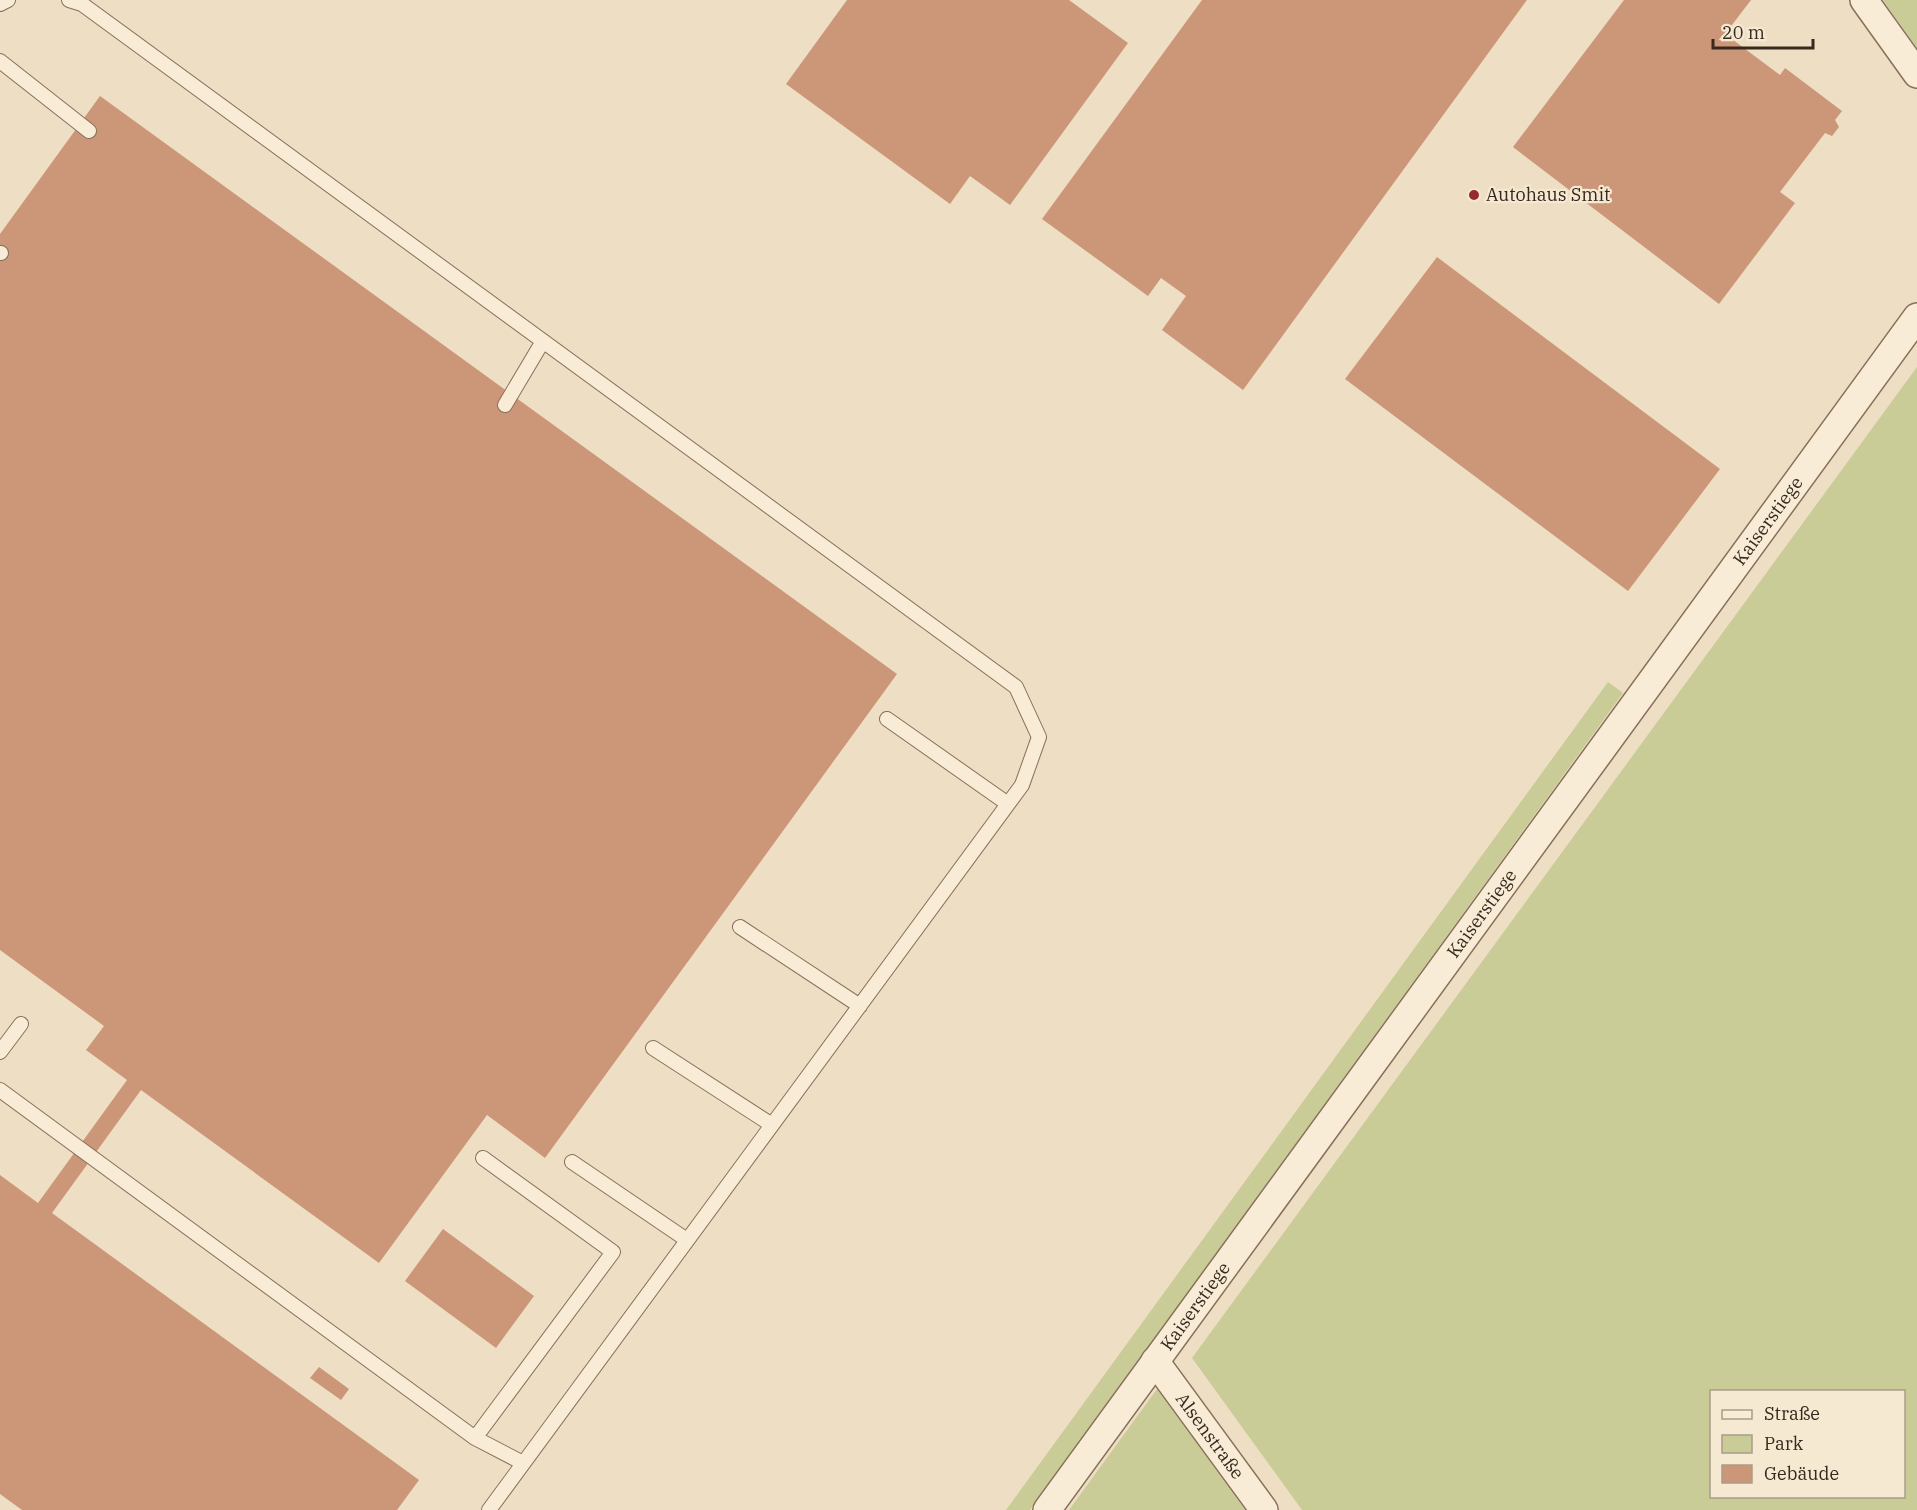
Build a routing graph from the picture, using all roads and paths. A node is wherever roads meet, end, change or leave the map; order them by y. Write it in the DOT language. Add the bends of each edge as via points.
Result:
graph roads {
  1 [pos="8,0"];
  2 [pos="69,0"];
  3 [pos="1864,0"];
  4 [pos="0,4"];
  5 [pos="0,61"];
  6 [pos="1917,74"];
  7 [pos="89,131"];
  8 [pos="1917,317"];
  9 [pos="543,341"];
  10 [pos="505,405"];
  11 [pos="887,719"];
  12 [pos="1008,804"];
  13 [pos="740,927"];
  14 [pos="860,1006"];
  15 [pos="21,1024"];
  16 [pos="653,1048"];
  17 [pos="0,1052"];
  18 [pos="0,1090"];
  19 [pos="772,1125"];
  20 [pos="483,1158"];
  21 [pos="572,1162"];
  22 [pos="687,1240"];
  23 [pos="1155,1361"];
  24 [pos="475,1438"];
  25 [pos="523,1463"];
  26 [pos="489,1510"];
  27 [pos="1047,1510"];
  28 [pos="1264,1510"];
  1 -- 4 [label="lane"];
  2 -- 9 [label="lane" via="82,4"];
  3 -- 6 [label="street"];
  5 -- 7 [label="lane"];
  8 -- 23 [label="street, Kaiserstiege"];
  9 -- 10 [label="lane"];
  9 -- 12 [label="lane" via="1016,687 1039,736 1022,784"];
  11 -- 12 [label="lane"];
  12 -- 14 [label="lane"];
  13 -- 14 [label="lane"];
  14 -- 19 [label="lane"];
  15 -- 17 [label="lane"];
  16 -- 19 [label="lane"];
  18 -- 24 [label="lane"];
  19 -- 22 [label="lane"];
  20 -- 24 [label="lane" via="613,1252"];
  21 -- 22 [label="lane"];
  22 -- 25 [label="lane"];
  23 -- 27 [label="street, Kaiserstiege"];
  23 -- 28 [label="street, Alsenstraße"];
  24 -- 25 [label="lane"];
  25 -- 26 [label="lane"];
}
